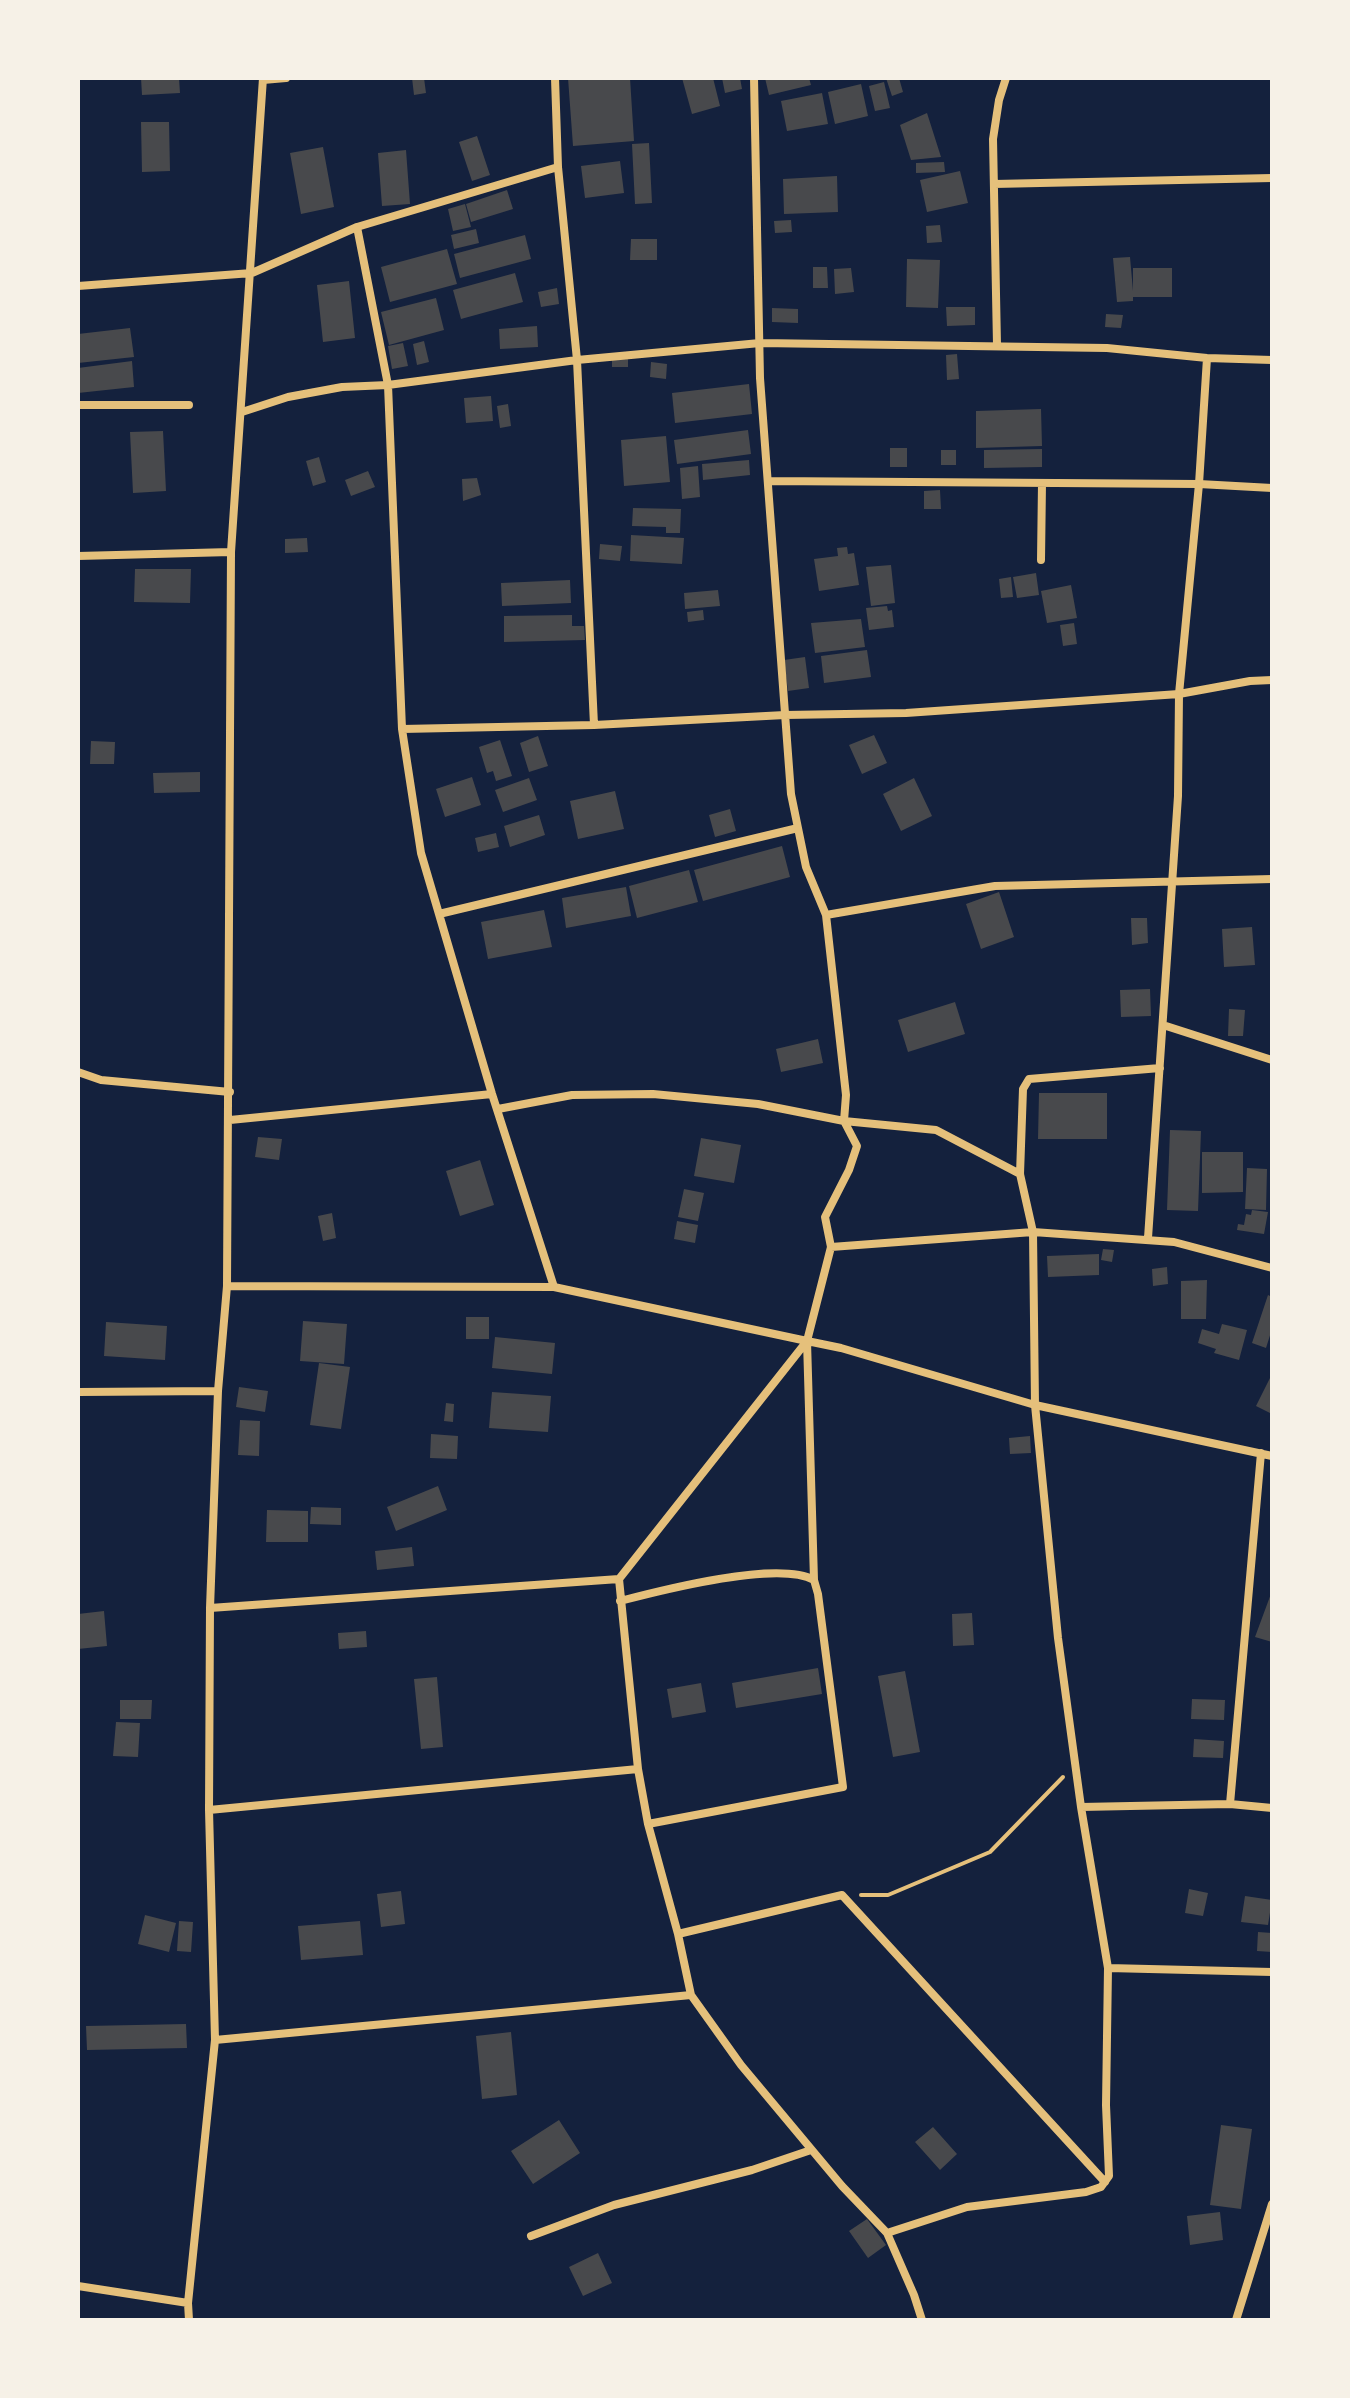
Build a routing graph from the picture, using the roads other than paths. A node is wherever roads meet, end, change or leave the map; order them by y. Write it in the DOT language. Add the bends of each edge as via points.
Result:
graph roads {
  1 [pos="286,78"];
  2 [pos="555,78"];
  3 [pos="754,78"];
  4 [pos="1006,78"];
  5 [pos="263,79"];
  6 [pos="558,167"];
  7 [pos="1272,178"];
  8 [pos="994,184"];
  9 [pos="357,227"];
  10 [pos="252,273"];
  11 [pos="78,286"];
  12 [pos="760,343"];
  13 [pos="997,345"];
  14 [pos="1207,358"];
  15 [pos="577,360"];
  16 [pos="1272,360"];
  17 [pos="388,385"];
  18 [pos="78,405"];
  19 [pos="189,405"];
  20 [pos="242,412"];
  21 [pos="768,481"];
  22 [pos="1042,483"];
  23 [pos="1199,484"];
  24 [pos="1272,488"];
  25 [pos="231,552"];
  26 [pos="78,556"];
  27 [pos="1041,560"];
  28 [pos="1272,680"];
  29 [pos="1179,694"];
  30 [pos="785,715"];
  31 [pos="594,725"];
  32 [pos="402,729"];
  33 [pos="798,828"];
  34 [pos="1272,879"];
  35 [pos="1173,882"];
  36 [pos="439,914"];
  37 [pos="826,915"];
  38 [pos="1163,1025"];
  39 [pos="1272,1060"];
  40 [pos="1160,1068"];
  41 [pos="78,1072"];
  42 [pos="230,1092"];
  43 [pos="492,1094"];
  44 [pos="498,1109"];
  45 [pos="230,1120"];
  46 [pos="844,1121"];
  47 [pos="1020,1174"];
  48 [pos="1033,1232"];
  49 [pos="1148,1238"];
  50 [pos="831,1247"];
  51 [pos="1272,1268"];
  52 [pos="227,1286"];
  53 [pos="554,1287"];
  54 [pos="807,1341"];
  55 [pos="218,1391"];
  56 [pos="78,1392"];
  57 [pos="1035,1405"];
  58 [pos="1261,1453"];
  59 [pos="1272,1456"];
  60 [pos="619,1579"];
  61 [pos="814,1580"];
  62 [pos="620,1601"];
  63 [pos="210,1608"];
  64 [pos="638,1769"];
  65 [pos="1230,1804"];
  66 [pos="1081,1807"];
  67 [pos="1272,1808"];
  68 [pos="209,1810"];
  69 [pos="648,1824"];
  70 [pos="678,1934"];
  71 [pos="1108,1968"];
  72 [pos="1272,1972"];
  73 [pos="691,1995"];
  74 [pos="215,2040"];
  75 [pos="811,2150"];
  76 [pos="1105,2182"];
  77 [pos="1272,2204"];
  78 [pos="887,2233"];
  79 [pos="531,2236"];
  80 [pos="78,2286"];
  81 [pos="188,2303"];
  82 [pos="189,2320"];
  83 [pos="922,2320"];
  84 [pos="1236,2320"];
  1 -- 5 [label="street"];
  2 -- 6 [label="street"];
  3 -- 12 [label="street"];
  4 -- 8 [label="street" via="993,139"];
  5 -- 10 [label="street"];
  6 -- 9 [label="street"];
  6 -- 15 [label="street"];
  7 -- 8 [label="street"];
  8 -- 13 [label="street"];
  9 -- 10 [label="street"];
  9 -- 17 [label="street"];
  10 -- 11 [label="street"];
  10 -- 20 [label="street"];
  12 -- 13 [label="street"];
  12 -- 15 [label="street"];
  12 -- 21 [label="street"];
  13 -- 14 [label="street"];
  14 -- 16 [label="street"];
  14 -- 23 [label="street"];
  15 -- 17 [label="street"];
  15 -- 31 [label="street"];
  17 -- 20 [label="street" via="342,387"];
  17 -- 32 [label="street"];
  18 -- 19 [label="street"];
  20 -- 25 [label="street"];
  21 -- 22 [label="street"];
  21 -- 30 [label="street"];
  22 -- 23 [label="street"];
  22 -- 27 [label="street"];
  23 -- 24 [label="street"];
  23 -- 29 [label="street"];
  25 -- 26 [label="street"];
  25 -- 42 [label="street"];
  28 -- 29 [label="street"];
  29 -- 30 [label="street" via="906,713"];
  29 -- 35 [label="street"];
  30 -- 31 [label="street"];
  30 -- 33 [label="street"];
  31 -- 32 [label="street"];
  32 -- 36 [label="street" via="421,853"];
  33 -- 36 [label="street"];
  33 -- 37 [label="street" via="806,867"];
  34 -- 35 [label="street"];
  35 -- 37 [label="street" via="995,886"];
  35 -- 38 [label="street"];
  36 -- 43 [label="street"];
  37 -- 46 [label="street" via="846,1095"];
  38 -- 39 [label="street"];
  38 -- 40 [label="street"];
  40 -- 47 [label="street" via="1029,1079 1023,1089"];
  40 -- 49 [label="street"];
  41 -- 42 [label="street" via="101,1080"];
  42 -- 45 [label="street"];
  43 -- 44 [label="street"];
  43 -- 45 [label="street"];
  44 -- 46 [label="street" via="572,1095 653,1094 758,1104"];
  44 -- 53 [label="street"];
  45 -- 52 [label="street"];
  46 -- 47 [label="street" via="936,1130"];
  46 -- 50 [label="street" via="857,1146 825,1217"];
  47 -- 48 [label="street"];
  48 -- 49 [label="street"];
  48 -- 50 [label="street"];
  48 -- 57 [label="street"];
  49 -- 51 [label="street"];
  50 -- 54 [label="street"];
  52 -- 53 [label="street"];
  52 -- 55 [label="street"];
  53 -- 54 [label="street"];
  54 -- 57 [label="street"];
  54 -- 60 [label="street"];
  54 -- 61 [label="street"];
  55 -- 56 [label="street"];
  55 -- 63 [label="street"];
  57 -- 58 [label="street"];
  57 -- 66 [label="street"];
  58 -- 59 [label="street"];
  58 -- 65 [label="street"];
  60 -- 62 [label="street"];
  60 -- 63 [label="street"];
  61 -- 62 [label="street" via="792,1572 713,1580"];
  61 -- 69 [label="street" via="843,1787"];
  62 -- 64 [label="street"];
  63 -- 68 [label="street"];
  64 -- 68 [label="street"];
  64 -- 69 [label="street"];
  65 -- 66 [label="street"];
  65 -- 67 [label="street"];
  66 -- 71 [label="street"];
  68 -- 74 [label="street"];
  69 -- 70 [label="street"];
  70 -- 73 [label="street"];
  70 -- 76 [label="street" via="842,1895"];
  71 -- 72 [label="street"];
  71 -- 76 [label="street"];
  73 -- 74 [label="street"];
  73 -- 75 [label="street"];
  74 -- 81 [label="street"];
  75 -- 78 [label="street"];
  75 -- 79 [label="street" via="614,2205"];
  76 -- 78 [label="street" via="1086,2192 967,2207"];
  77 -- 84 [label="street"];
  78 -- 83 [label="street"];
  80 -- 81 [label="street"];
  81 -- 82 [label="street"];
}
